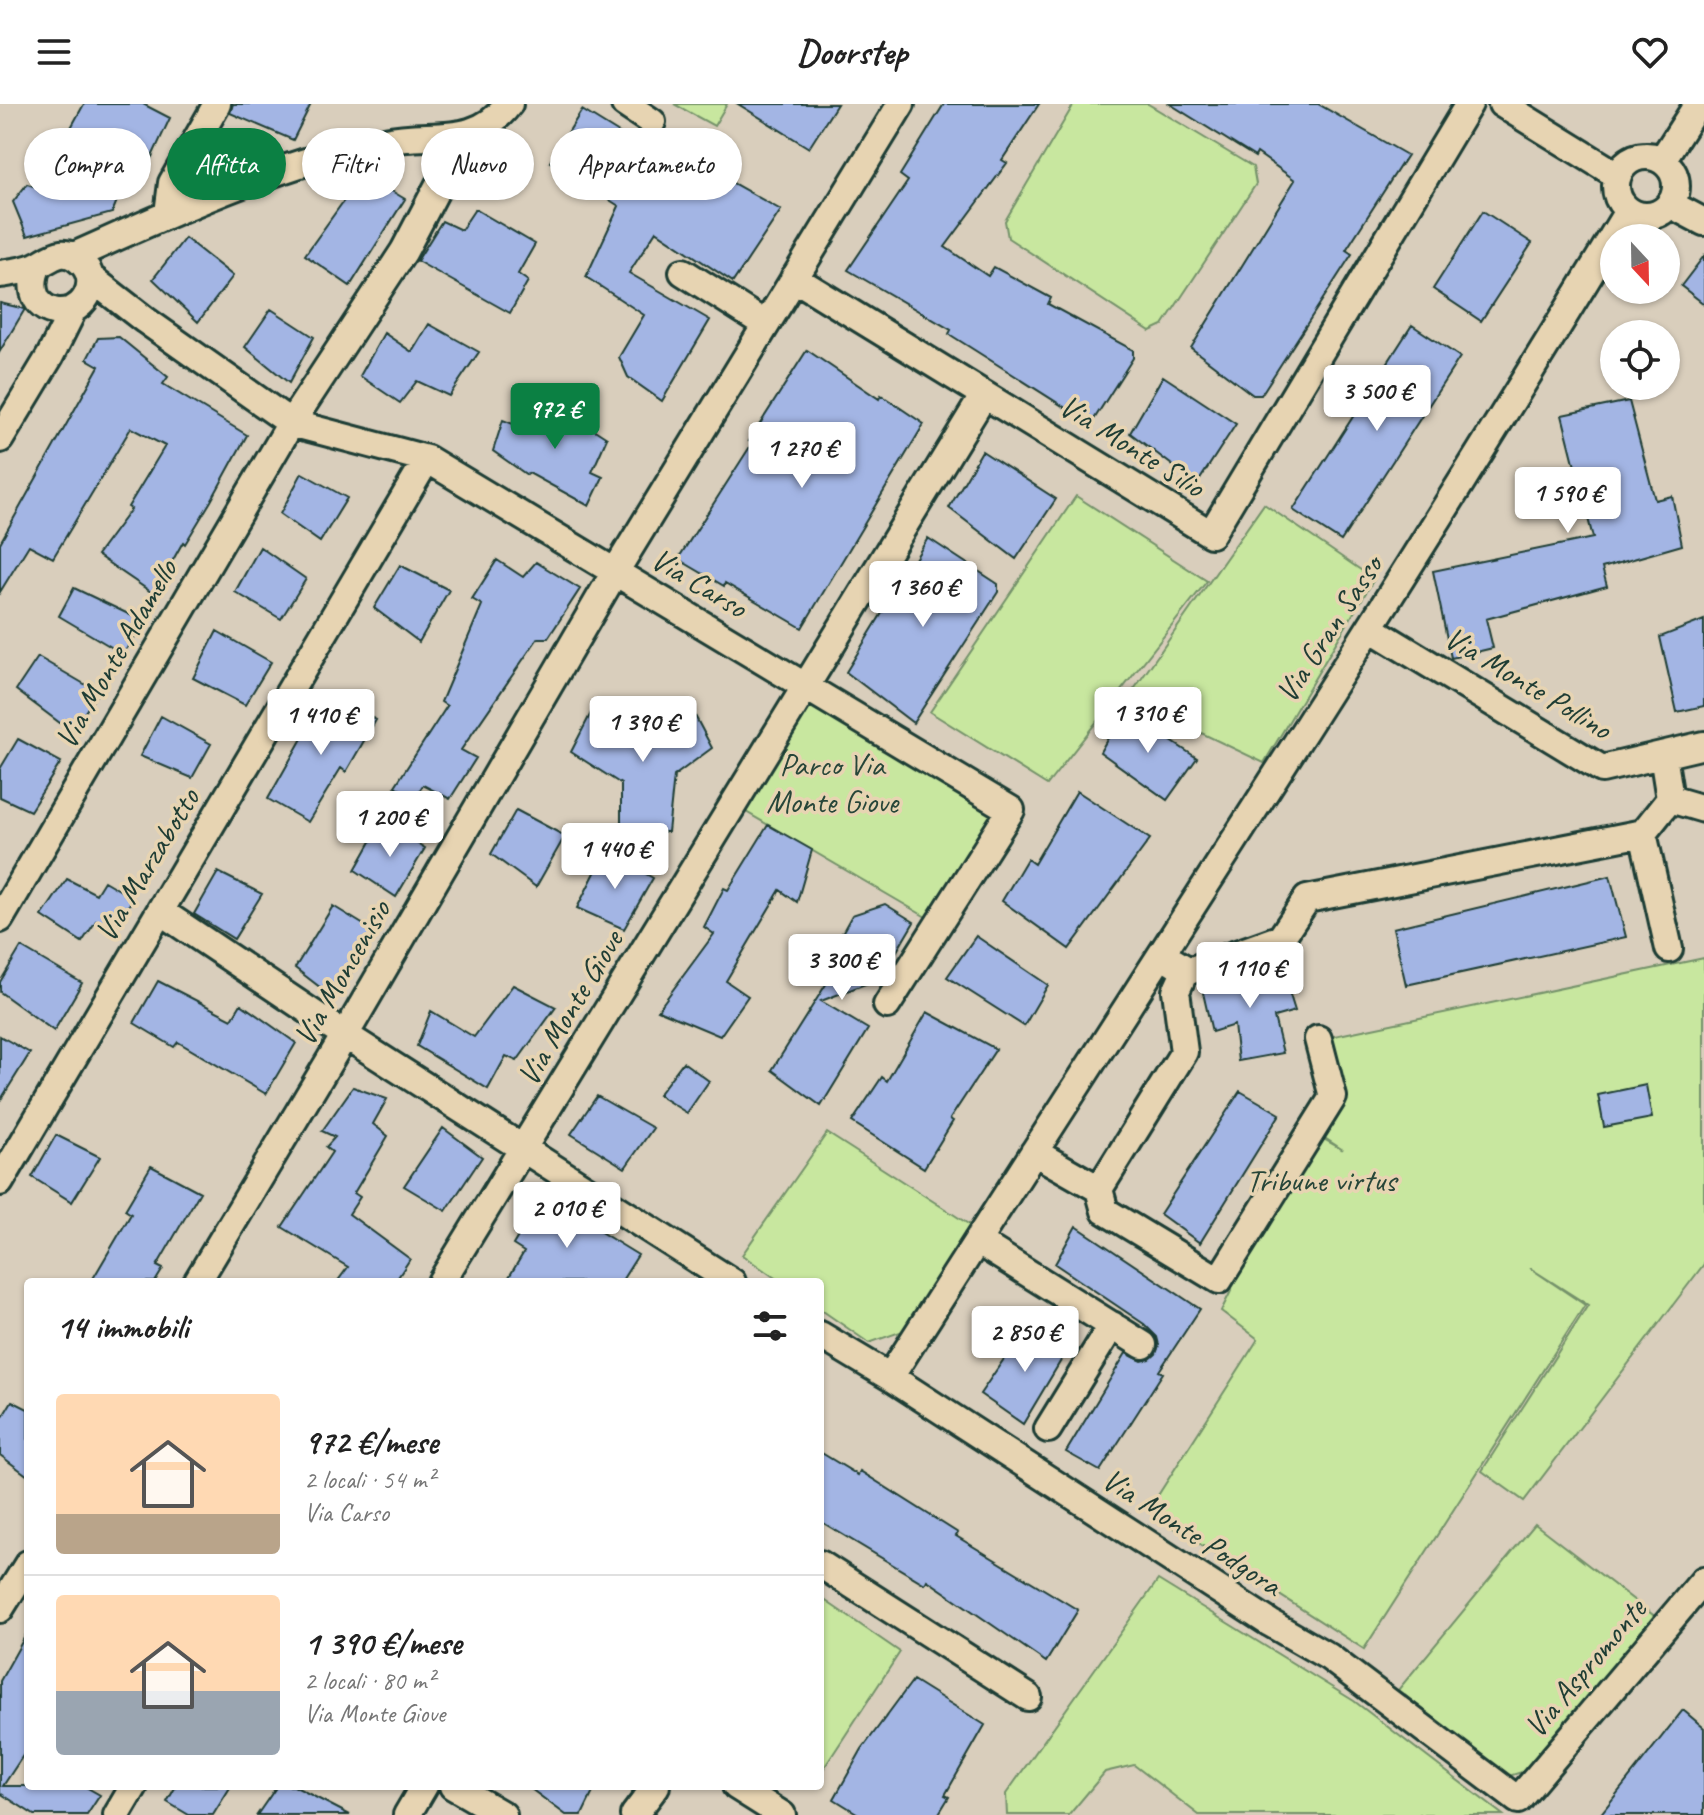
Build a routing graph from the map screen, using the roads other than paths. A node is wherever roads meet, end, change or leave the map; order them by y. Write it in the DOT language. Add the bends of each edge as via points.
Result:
graph roads {
  1 [pos="217,104"];
  2 [pos="509,104"];
  3 [pos="625,104"];
  4 [pos="901,104"];
  5 [pos="1469,104"];
  6 [pos="1502,104"];
  7 [pos="1698,104"];
  8 [pos="1545,115"];
  9 [pos="652,122"];
  10 [pos="482,128"];
  11 [pos="421,137"];
  12 [pos="1662,160"];
  13 [pos="1617,175"];
  14 [pos="431,200"];
  15 [pos="1670,204"];
  16 [pos="1628,211"];
  17 [pos="168,214"];
  18 [pos="1704,222"];
  19 [pos="74,256"];
  20 [pos="38,265"];
  21 [pos="683,272"];
  22 [pos="0,274"];
  23 [pos="91,278"];
  24 [pos="794,278"];
  25 [pos="0,283"];
  26 [pos="40,300"];
  27 [pos="77,307"];
  28 [pos="145,320"];
  29 [pos="765,324"];
  30 [pos="58,342"];
  31 [pos="984,395"];
  32 [pos="291,423"];
  33 [pos="0,439"];
  34 [pos="427,459"];
  35 [pos="615,572"];
  36 [pos="1370,628"];
  37 [pos="806,686"];
  38 [pos="1704,745"];
  39 [pos="1663,755"];
  40 [pos="1670,799"];
  41 [pos="1704,809"];
  42 [pos="1643,833"];
  43 [pos="160,911"];
  44 [pos="0,919"];
  45 [pos="1669,949"];
  46 [pos="1160,954"];
  47 [pos="1186,969"];
  48 [pos="887,1005"];
  49 [pos="345,1035"];
  50 [pos="1318,1039"];
  51 [pos="523,1150"];
  52 [pos="1034,1152"];
  53 [pos="0,1182"];
  54 [pos="1099,1189"];
  55 [pos="977,1241"];
  56 [pos="199,1278"];
  57 [pos="443,1278"];
  58 [pos="726,1278"];
  59 [pos="1112,1325"];
  60 [pos="824,1337"];
  61 [pos="1143,1345"];
  62 [pos="890,1377"];
  63 [pos="1048,1429"];
  64 [pos="824,1567"];
  65 [pos="24,1570"];
  66 [pos="1704,1580"];
  67 [pos="0,1609"];
  68 [pos="1028,1697"];
  69 [pos="132,1790"];
  70 [pos="422,1790"];
  71 [pos="460,1790"];
  72 [pos="653,1790"];
  73 [pos="742,1790"];
  74 [pos="1518,1800"];
  75 [pos="117,1815"];
  76 [pos="407,1815"];
  77 [pos="503,1815"];
  78 [pos="634,1815"];
  79 [pos="782,1815"];
  1 -- 17 [label="street" via="172,183"];
  2 -- 10 [label="street"];
  3 -- 9 [label="street"];
  4 -- 24 [label="street, Via Moncenisio"];
  5 -- 31 [label="street, Via Monte Silio" via="1211,534"];
  6 -- 8 [label="street"];
  7 -- 12 [label="street"];
  8 -- 13 [label="street"];
  11 -- 17 [label="street" via="377,143 270,174"];
  12 -- 13 [label="street" via="1636,157"];
  12 -- 15 [label="street" via="1676,185"];
  13 -- 16 [label="street" via="1616,195"];
  14 -- 32 [label="street, Via Monte Adamello" via="404,251"];
  15 -- 16 [label="street" via="1655,215"];
  15 -- 18 [label="street"];
  16 -- 36 [label="street, Via Gran Sasso"];
  17 -- 19 [label="street"];
  19 -- 20 [label="street" via="55,255"];
  19 -- 23 [label="street"];
  20 -- 22 [label="street"];
  20 -- 26 [label="street" via="32,283"];
  21 -- 29 [label="street"];
  23 -- 27 [label="street" via="91,288"];
  23 -- 28 [label="street, Via Carso"];
  24 -- 29 [label="street, Via Moncenisio"];
  24 -- 31 [label="street, Via Monte Silio"];
  25 -- 26 [label="street"];
  26 -- 27 [label="street" via="64,312"];
  26 -- 30 [label="street"];
  27 -- 28 [label="street, Via Carso"];
  27 -- 30 [label="street"];
  28 -- 32 [label="street, Via Carso"];
  29 -- 35 [label="street, Via Moncenisio"];
  30 -- 33 [label="street"];
  31 -- 37 [label="street, Via Monte Giove"];
  32 -- 34 [label="street, Via Carso"];
  32 -- 44 [label="street, Via Monte Adamello"];
  34 -- 35 [label="street, Via Carso"];
  34 -- 43 [label="street, Via Marzabotto"];
  35 -- 37 [label="street, Via Carso"];
  35 -- 49 [label="street, Via Moncenisio"];
  36 -- 39 [label="street, Via Monte Pollino" via="1602,769"];
  36 -- 46 [label="street, Via Gran Sasso"];
  37 -- 48 [label="street, Via Carso" via="1011,810"];
  37 -- 51 [label="street, Via Monte Giove"];
  38 -- 39 [label="street, Via Monte Pollino"];
  39 -- 40 [label="street"];
  40 -- 41 [label="street"];
  40 -- 42 [label="street"];
  42 -- 45 [label="street"];
  42 -- 47 [label="street" via="1307,899 1281,938"];
  43 -- 49 [label="street"];
  43 -- 53 [label="street, Via Marzabotto"];
  46 -- 47 [label="street"];
  46 -- 52 [label="street, Via Gran Sasso"];
  47 -- 54 [label="street" via="1176,991 1184,1052"];
  49 -- 51 [label="street"];
  49 -- 56 [label="street, Via Moncenisio"];
  50 -- 54 [label="street" via="1333,1097 1219,1280 1105,1211"];
  51 -- 57 [label="street, Via Monte Giove"];
  51 -- 58 [label="street"];
  52 -- 54 [label="street"];
  52 -- 55 [label="street, Via Gran Sasso"];
  55 -- 59 [label="street"];
  55 -- 62 [label="street, Via Gran Sasso"];
  59 -- 61 [label="street"];
  59 -- 63 [label="street"];
  60 -- 62 [label="street, Via Monte Podgora"];
  62 -- 74 [label="street, Via Monte Podgora" via="1329,1657"];
  64 -- 68 [label="street"];
  65 -- 67 [label="street"];
  66 -- 74 [label="street, Via Aspromonte"];
  69 -- 75 [label="street"];
  70 -- 76 [label="street"];
  71 -- 77 [label="street"];
  72 -- 78 [label="street"];
  73 -- 79 [label="street"];
}
